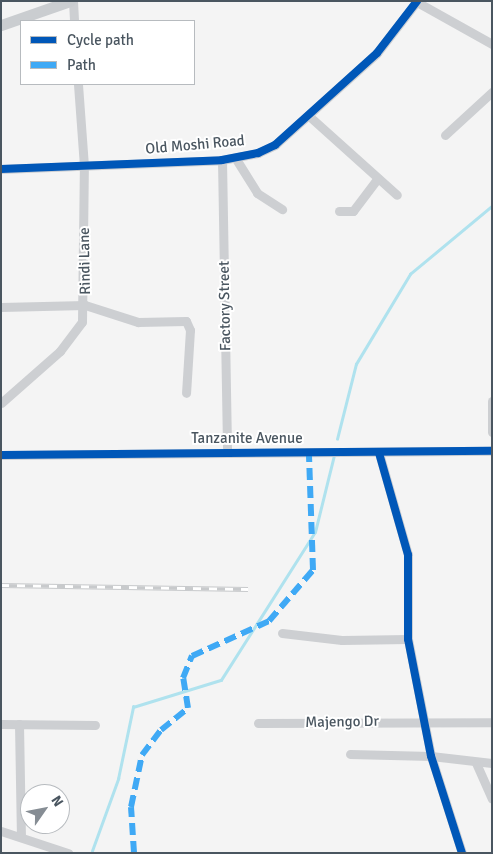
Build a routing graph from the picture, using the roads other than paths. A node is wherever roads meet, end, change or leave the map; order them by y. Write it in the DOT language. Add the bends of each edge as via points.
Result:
graph roads {
  1 [pos="71,1"];
  2 [pos="417,2"];
  3 [pos="74,20"];
  4 [pos="1,25"];
  5 [pos="492,44"];
  6 [pos="78,85"];
  7 [pos="492,92"];
  8 [pos="310,116"];
  9 [pos="444,135"];
  10 [pos="236,159"];
  11 [pos="222,160"];
  12 [pos="84,166"];
  13 [pos="1,169"];
  14 [pos="378,178"];
  15 [pos="397,195"];
  16 [pos="282,209"];
  17 [pos="339,212"];
  18 [pos="85,305"];
  19 [pos="1,307"];
  20 [pos="186,393"];
  21 [pos="492,401"];
  22 [pos="1,403"];
  23 [pos="492,432"];
  24 [pos="492,450"];
  25 [pos="227,453"];
  26 [pos="379,453"];
  27 [pos="1,455"];
  28 [pos="282,633"];
  29 [pos="408,639"];
  30 [pos="426,721"];
  31 [pos="492,722"];
  32 [pos="258,723"];
  33 [pos="1,724"];
  34 [pos="19,724"];
  35 [pos="95,724"];
  36 [pos="350,754"];
  37 [pos="431,756"];
  38 [pos="476,763"];
  39 [pos="492,763"];
  40 [pos="492,799"];
  41 [pos="1,831"];
  42 [pos="21,837"];
  43 [pos="68,853"];
  44 [pos="462,853"];
  1 -- 3 [label="street"];
  1 -- 4 [label="main road"];
  2 -- 5 [label="street"];
  2 -- 8 [label="street, Old Moshi Road" via="378,53"];
  6 -- 12 [label="street, Rindi Lane"];
  7 -- 9 [label="street"];
  8 -- 10 [label="street, Old Moshi Road" via="275,145"];
  8 -- 14 [label="street"];
  10 -- 11 [label="street, Old Moshi Road"];
  10 -- 16 [label="street" via="258,193"];
  11 -- 12 [label="street, Old Moshi Road"];
  11 -- 25 [label="street, Factory Street"];
  12 -- 13 [label="street, Old Moshi Road"];
  12 -- 18 [label="street, Rindi Lane"];
  14 -- 15 [label="street"];
  14 -- 17 [label="street" via="353,211"];
  18 -- 19 [label="street"];
  18 -- 20 [label="street" via="138,322 190,323"];
  18 -- 22 [label="street, Rindi Lane" via="74,335"];
  21 -- 23 [label="street"];
  24 -- 26 [label="street, Tanzanite Avenue"];
  25 -- 26 [label="street, Tanzanite Avenue"];
  25 -- 27 [label="street, Tanzanite Avenue"];
  26 -- 29 [label="street" via="408,555"];
  28 -- 29 [label="street" via="342,640"];
  29 -- 30 [label="street"];
  30 -- 31 [label="street, Majengo Dr"];
  30 -- 32 [label="street, Majengo Dr"];
  30 -- 37 [label="street"];
  33 -- 34 [label="street"];
  34 -- 35 [label="street"];
  34 -- 42 [label="street"];
  36 -- 37 [label="street"];
  37 -- 38 [label="street"];
  37 -- 44 [label="street"];
  38 -- 39 [label="street"];
  38 -- 40 [label="street"];
  41 -- 42 [label="street"];
  42 -- 43 [label="street"];
}
